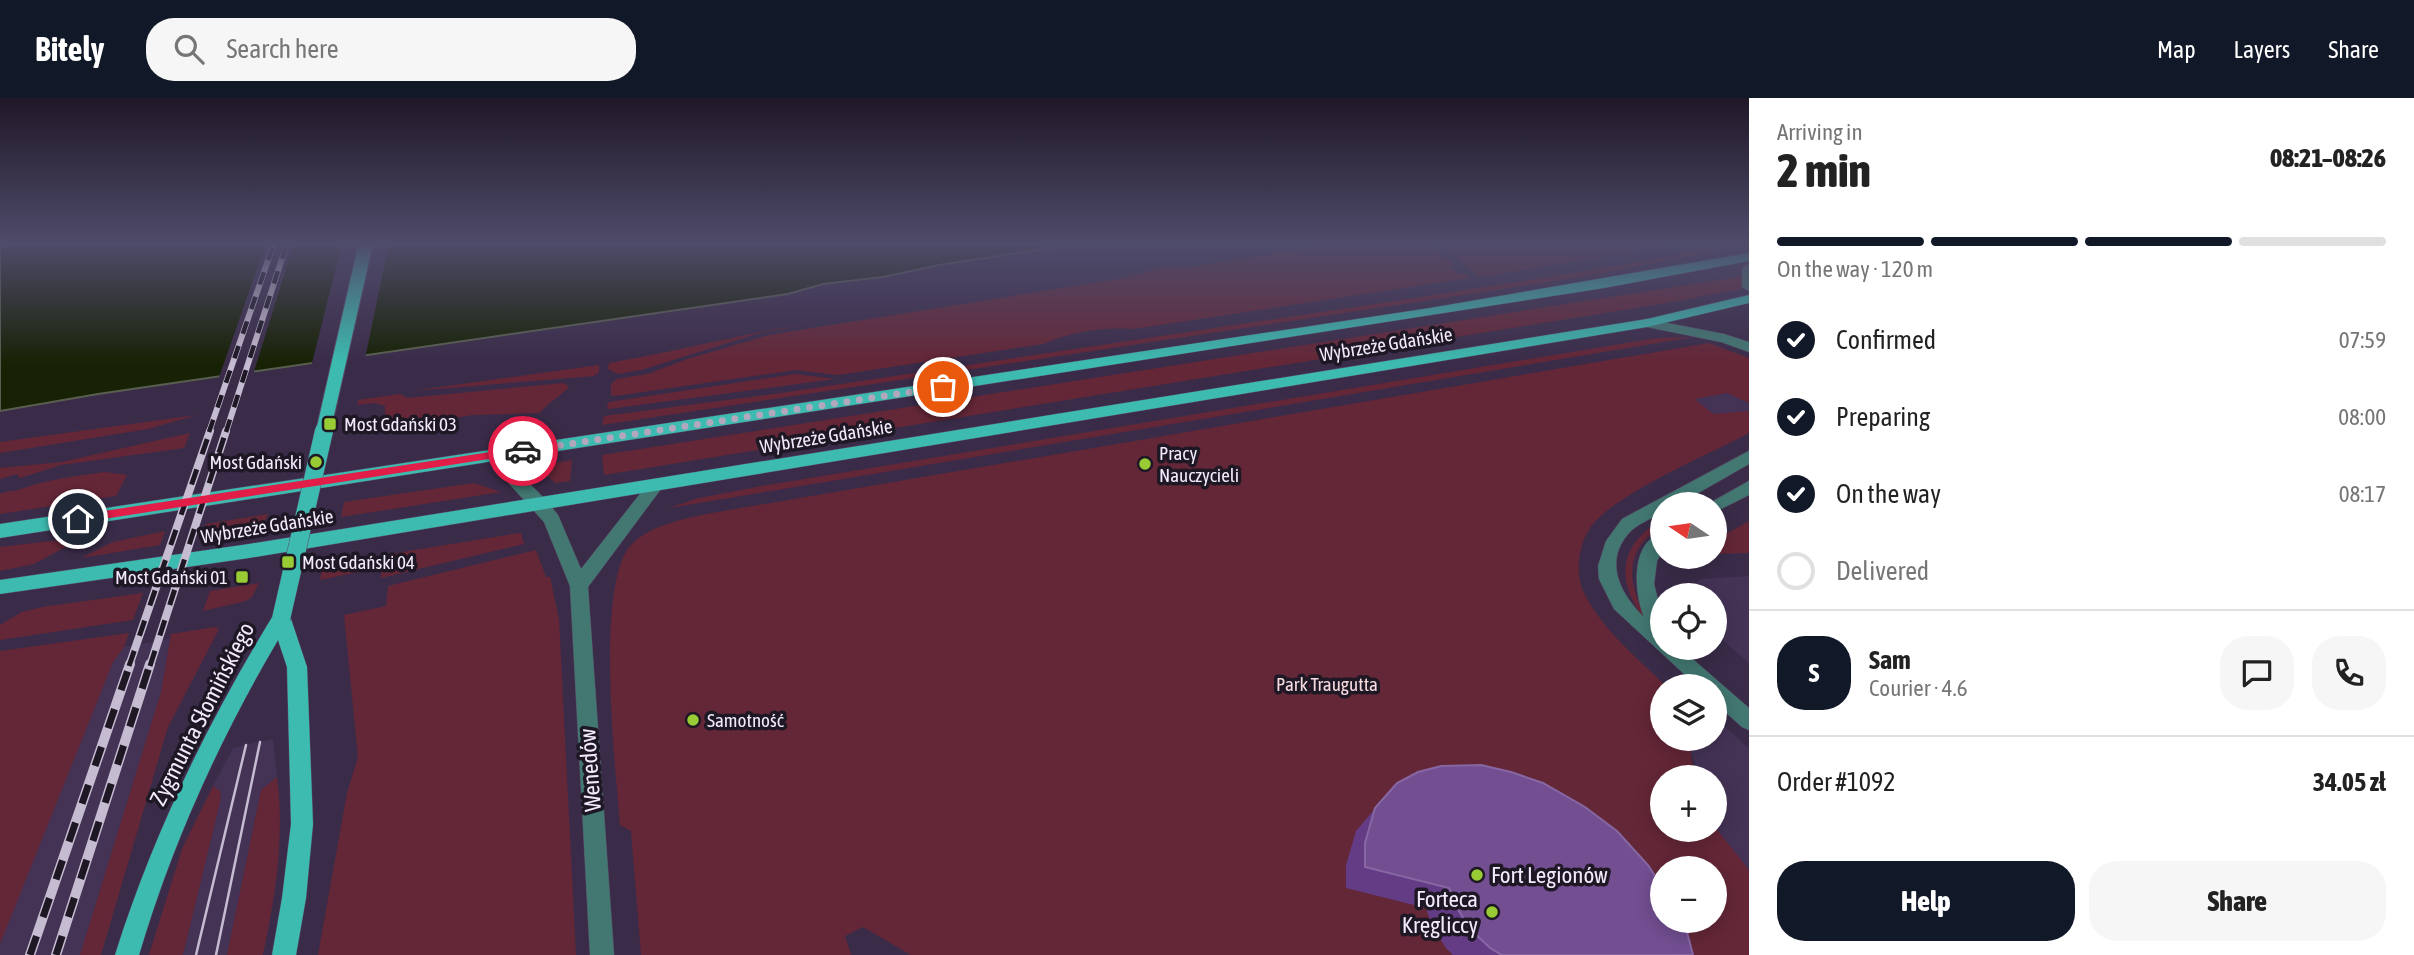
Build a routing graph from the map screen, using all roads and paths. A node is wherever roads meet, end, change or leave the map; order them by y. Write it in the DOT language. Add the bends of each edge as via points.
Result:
graph roads {
  1 [pos="357,283"];
  2 [pos="1609,283"];
  3 [pos="1749,299"];
  4 [pos="1647,323"];
  5 [pos="1749,347"];
  6 [pos="492,456"];
  7 [pos="1749,457"];
  8 [pos="656,485"];
  9 [pos="1749,487"];
  10 [pos="1687,492"];
  11 [pos="1727,499"];
  12 [pos="540,504"];
  13 [pos="1650,513"];
  14 [pos="0,531"];
  15 [pos="1650,556"];
  16 [pos="579,586"];
  17 [pos="0,587"];
  18 [pos="1650,606"];
  19 [pos="281,619"];
  20 [pos="1650,632"];
  21 [pos="1683,660"];
  22 [pos="1698,674"];
  23 [pos="1727,701"];
  24 [pos="1749,721"];
  25 [pos="127,955"];
  26 [pos="284,955"];
  27 [pos="602,955"];
  1 -- 19 [label="main road, bridge"];
  2 -- 6 [label="main road, Wybrzeże Gdańskie"];
  3 -- 4 [label="main road, Wybrzeże Gdańskie"];
  4 -- 5 [label="street"];
  4 -- 8 [label="main road, Wybrzeże Gdańskie"];
  6 -- 12 [label="street, Wenedów"];
  6 -- 14 [label="main road, Wybrzeże Gdańskie"];
  7 -- 10 [label="street"];
  8 -- 12 [label="main road, Wybrzeże Gdańskie"];
  8 -- 16 [label="street"];
  9 -- 11 [label="street"];
  12 -- 16 [label="street, Wenedów" via="561,535"];
  12 -- 17 [label="main road, Wybrzeże Gdańskie"];
  13 -- 20 [label="street" via="1625,527 1609,554 1606,576 1613,595"];
  15 -- 18 [label="street" via="1645,595"];
  16 -- 27 [label="street, Wenedów"];
  19 -- 25 [label="main road, Zygmunta Słomińskiego" via="246,676 177,817 145,895"];
  19 -- 26 [label="main road, Zygmunta Słomińskiego" via="297,667 302,824"];
  21 -- 22 [label="street"];
  23 -- 24 [label="street"];
}
